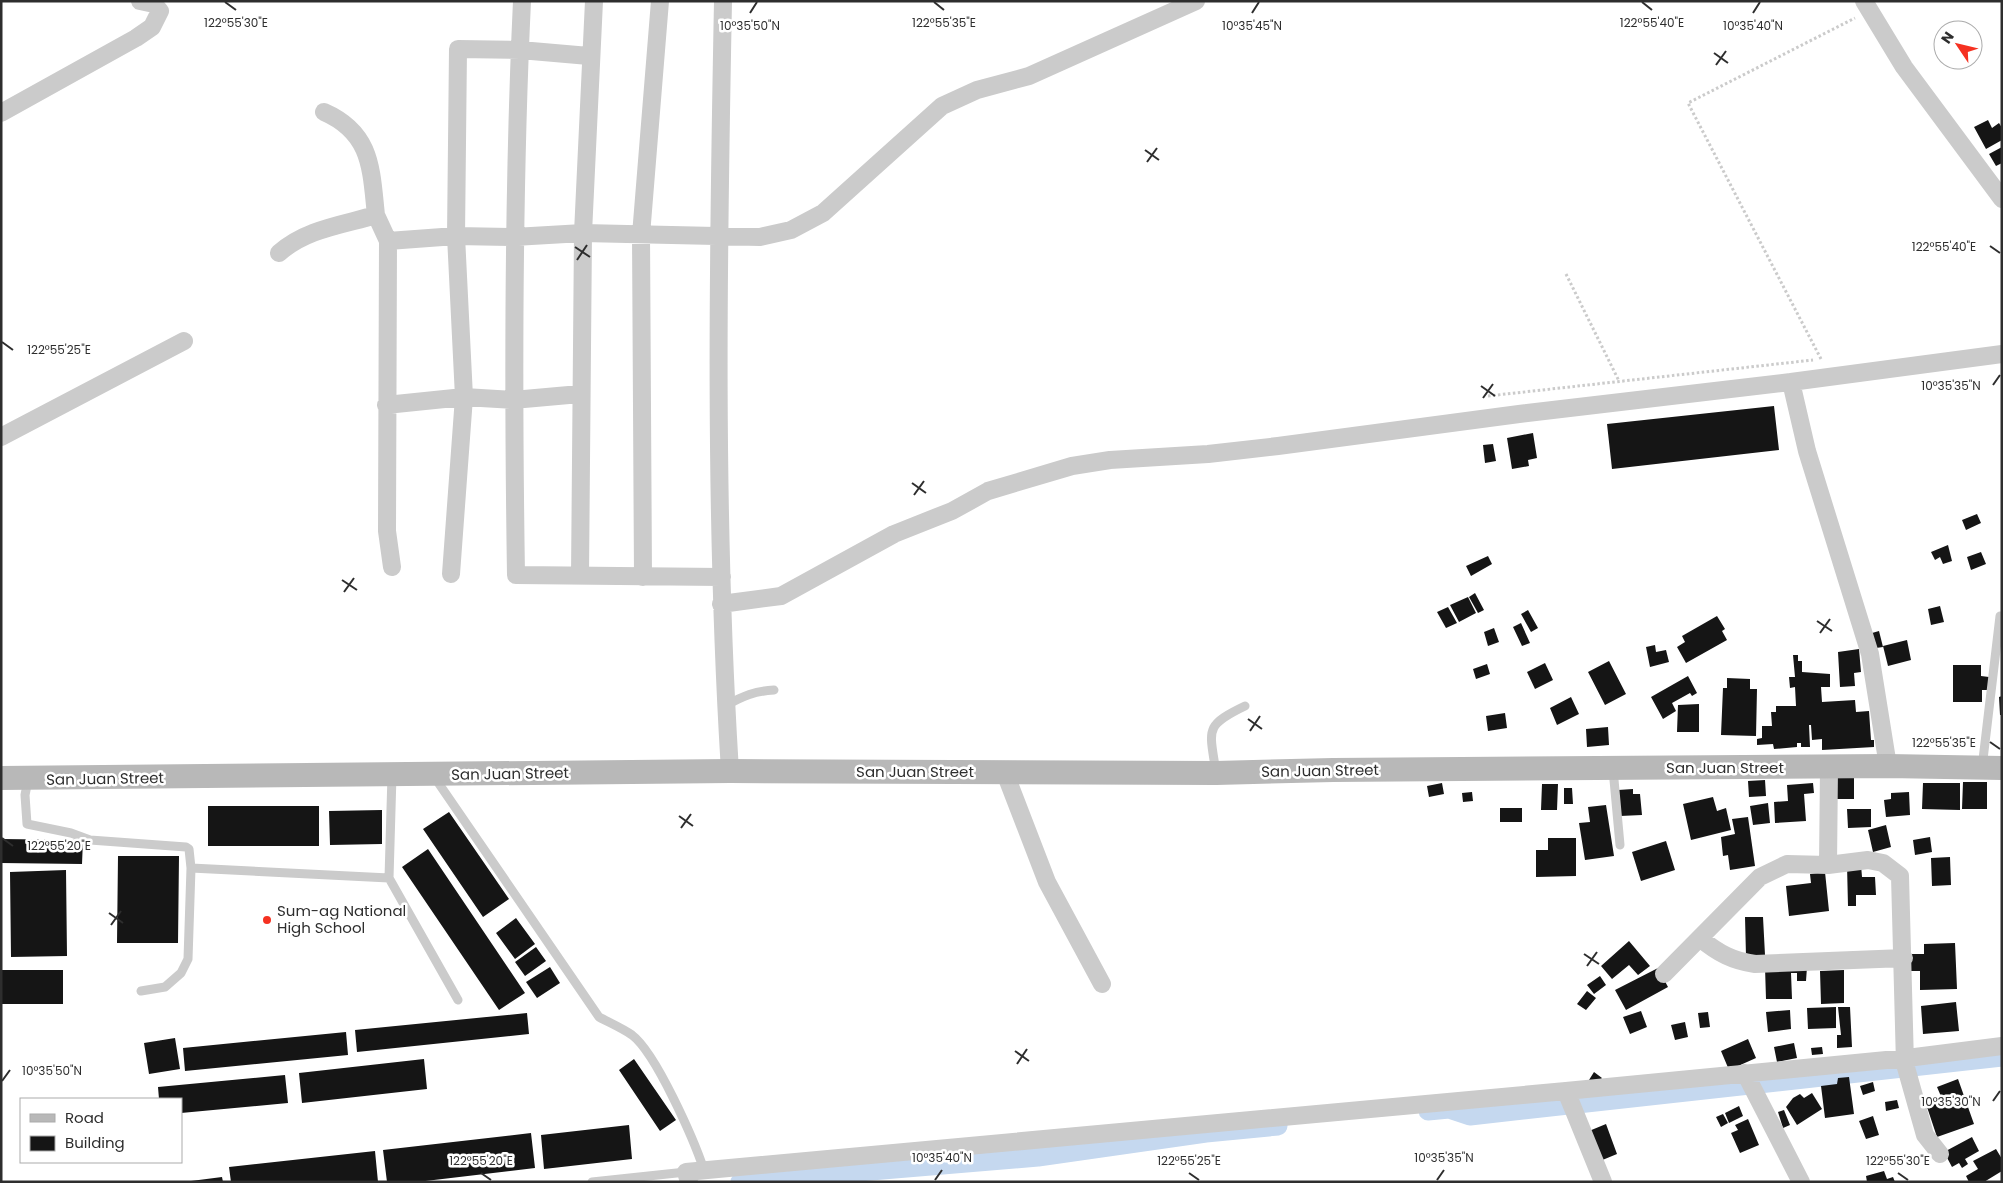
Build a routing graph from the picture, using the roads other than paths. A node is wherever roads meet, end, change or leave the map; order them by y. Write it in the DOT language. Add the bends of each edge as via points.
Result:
graph roads {
  1 [pos="140,1"];
  2 [pos="522,1"];
  3 [pos="594,1"];
  4 [pos="660,1"];
  5 [pos="723,1"];
  6 [pos="1196,1"];
  7 [pos="1867,6"];
  8 [pos="520,50"];
  9 [pos="590,56"];
  10 [pos="1,112"];
  11 [pos="324,112"];
  12 [pos="2002,199"];
  13 [pos="376,215"];
  14 [pos="583,233"];
  15 [pos="641,235"];
  16 [pos="718,235"];
  17 [pos="456,236"];
  18 [pos="514,237"];
  19 [pos="388,241"];
  20 [pos="279,253"];
  21 [pos="184,341"];
  22 [pos="2002,354"];
  23 [pos="1791,382"];
  24 [pos="580,394"];
  25 [pos="464,397"];
  26 [pos="513,400"];
  27 [pos="386,405"];
  28 [pos="1,437"];
  29 [pos="392,567"];
  30 [pos="451,574"];
  31 [pos="580,576"];
  32 [pos="643,577"];
  33 [pos="722,577"];
  34 [pos="722,604"];
  35 [pos="2000,616"];
  36 [pos="774,690"];
  37 [pos="726,705"];
  38 [pos="1245,706"];
  39 [pos="1888,766"];
  40 [pos="1829,768"];
  41 [pos="1992,768"];
  42 [pos="1613,769"];
  43 [pos="730,771"];
  44 [pos="1006,773"];
  45 [pos="1216,773"];
  46 [pos="392,775"];
  47 [pos="433,775"];
  48 [pos="1,778"];
  49 [pos="28,780"];
  50 [pos="1620,845"];
  51 [pos="1828,865"];
  52 [pos="191,868"];
  53 [pos="389,878"];
  54 [pos="1701,939"];
  55 [pos="1904,958"];
  56 [pos="1664,974"];
  57 [pos="1102,984"];
  58 [pos="141,990"];
  59 [pos="458,1000"];
  60 [pos="2002,1046"];
  61 [pos="1907,1066"];
  62 [pos="1746,1075"];
  63 [pos="1568,1095"];
  64 [pos="1940,1154"];
  65 [pos="704,1170"];
  66 [pos="688,1178"];
  67 [pos="592,1182"];
  68 [pos="1603,1182"];
  69 [pos="1801,1182"];
  1 -- 10 [label="street" via="158,6 160,11 152,27"];
  2 -- 8 [label="street"];
  3 -- 9 [label="street"];
  4 -- 15 [label="street"];
  5 -- 16 [label="street"];
  6 -- 16 [label="street" via="1029,76 977,90 942,106 823,213 792,230 760,237"];
  7 -- 12 [label="street" via="1904,67"];
  8 -- 9 [label="street"];
  8 -- 17 [label="street" via="458,50"];
  8 -- 18 [label="street"];
  9 -- 14 [label="street"];
  11 -- 13 [label="street" via="344,121 364,148 371,169"];
  13 -- 19 [label="street"];
  13 -- 20 [label="street" via="293,241"];
  14 -- 15 [label="street"];
  14 -- 18 [label="street"];
  14 -- 24 [label="street"];
  15 -- 16 [label="street"];
  15 -- 32 [label="street"];
  16 -- 33 [label="street"];
  17 -- 18 [label="street"];
  17 -- 19 [label="street"];
  17 -- 25 [label="street"];
  18 -- 26 [label="street"];
  19 -- 27 [label="street"];
  21 -- 28 [label="street"];
  22 -- 23 [label="street"];
  23 -- 34 [label="street" via="1278,446 1072,466 988,491 952,511 894,534 781,596"];
  23 -- 39 [label="street" via="1807,451 1870,654"];
  24 -- 26 [label="street"];
  24 -- 31 [label="street"];
  25 -- 26 [label="street"];
  25 -- 27 [label="street"];
  25 -- 30 [label="street"];
  26 -- 31 [label="street" via="516,575"];
  27 -- 29 [label="street" via="388,531"];
  31 -- 32 [label="street"];
  32 -- 33 [label="street"];
  33 -- 34 [label="street"];
  34 -- 37 [label="street"];
  35 -- 41 [label="lane"];
  36 -- 37 [label="lane" via="743,695"];
  37 -- 43 [label="street"];
  38 -- 45 [label="lane" via="1222,717 1211,731"];
  39 -- 40 [label="main road, San Juan Street"];
  39 -- 41 [label="main road, San Juan Street"];
  40 -- 42 [label="main road, San Juan Street"];
  40 -- 51 [label="street"];
  42 -- 45 [label="main road, San Juan Street"];
  42 -- 50 [label="lane"];
  43 -- 44 [label="main road, San Juan Street"];
  43 -- 47 [label="main road, San Juan Street"];
  44 -- 45 [label="main road, San Juan Street"];
  44 -- 57 [label="street" via="1047,882"];
  46 -- 47 [label="main road, San Juan Street"];
  46 -- 49 [label="main road, San Juan Street"];
  46 -- 53 [label="lane"];
  47 -- 65 [label="lane" via="599,1017 633,1036 648,1053 694,1140"];
  48 -- 49 [label="main road, San Juan Street"];
  49 -- 52 [label="lane" via="25,795 28,824 90,840 186,847 190,852"];
  51 -- 54 [label="street" via="1787,864 1760,878"];
  51 -- 55 [label="street" via="1868,860 1883,863 1900,876"];
  52 -- 53 [label="lane"];
  52 -- 58 [label="lane" via="188,959 181,973 165,987"];
  53 -- 59 [label="lane"];
  54 -- 55 [label="street" via="1738,962 1755,964"];
  54 -- 56 [label="street"];
  55 -- 61 [label="street"];
  60 -- 61 [label="street"];
  61 -- 62 [label="street"];
  61 -- 64 [label="street" via="1925,1135"];
  62 -- 63 [label="street"];
  62 -- 69 [label="street"];
  63 -- 65 [label="street"];
  63 -- 68 [label="street"];
  65 -- 66 [label="street"];
  66 -- 67 [label="lane"];
}
